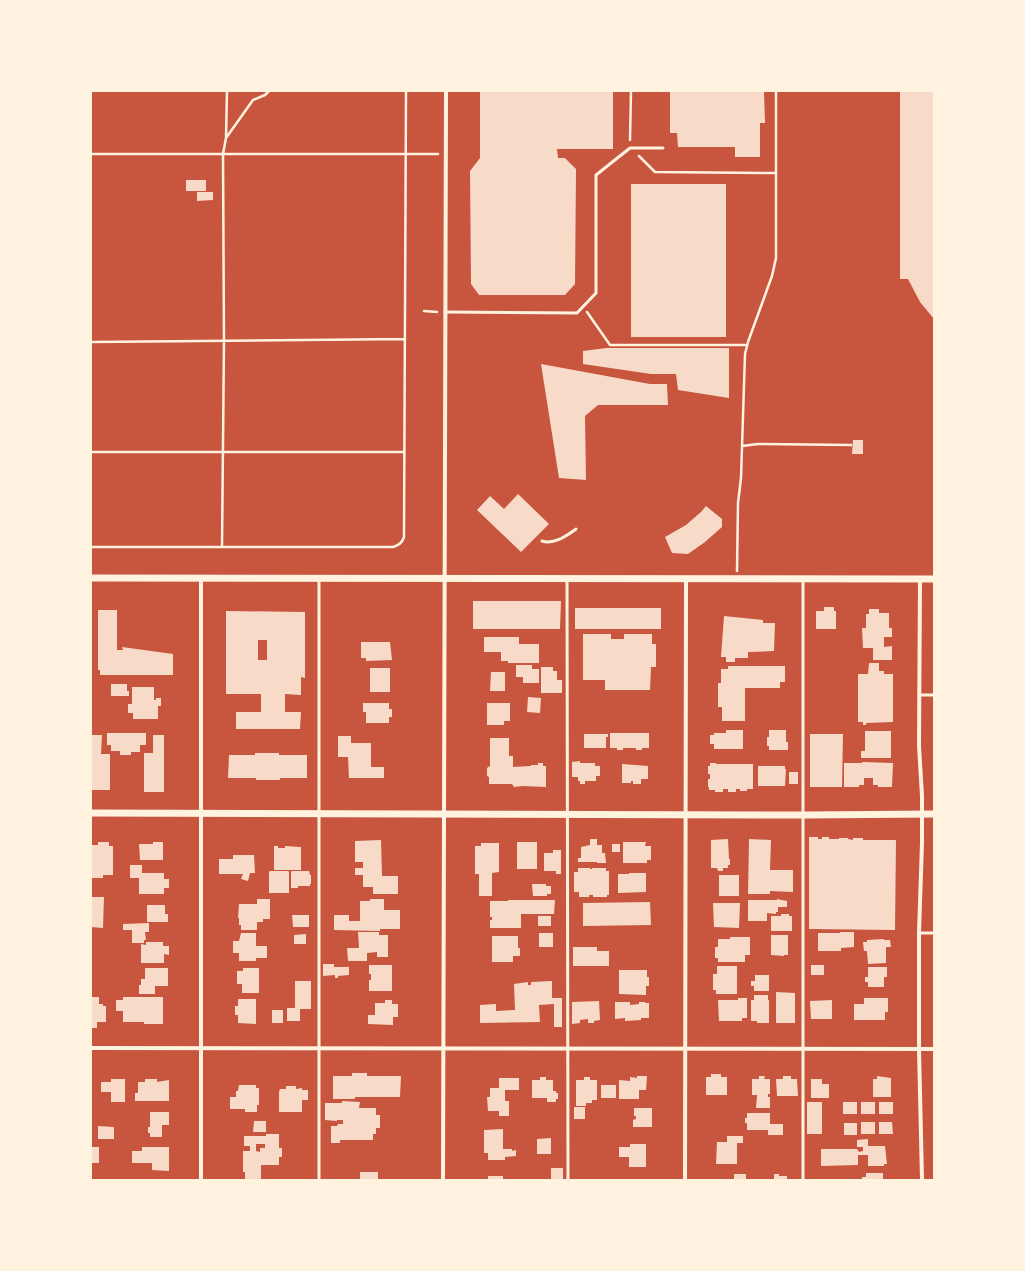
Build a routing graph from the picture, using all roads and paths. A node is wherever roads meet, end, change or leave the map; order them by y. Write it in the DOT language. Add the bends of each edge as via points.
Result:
graph roads {
  1 [pos="227,91"];
  2 [pos="269,91"];
  3 [pos="406,91"];
  4 [pos="446,91"];
  5 [pos="631,91"];
  6 [pos="776,91"];
  7 [pos="226,138"];
  8 [pos="630,148"];
  9 [pos="663,148"];
  10 [pos="406,153"];
  11 [pos="91,154"];
  12 [pos="223,154"];
  13 [pos="446,154"];
  14 [pos="776,173"];
  15 [pos="583,306"];
  16 [pos="424,311"];
  17 [pos="445,312"];
  18 [pos="405,339"];
  19 [pos="224,341"];
  20 [pos="91,342"];
  21 [pos="747,345"];
  22 [pos="851,445"];
  23 [pos="742,446"];
  24 [pos="91,452"];
  25 [pos="223,452"];
  26 [pos="404,452"];
  27 [pos="576,529"];
  28 [pos="542,541"];
  29 [pos="91,547"];
  30 [pos="222,547"];
  31 [pos="737,562"];
  32 [pos="91,578"];
  33 [pos="201,578"];
  34 [pos="444,578"];
  35 [pos="319,579"];
  36 [pos="567,579"];
  37 [pos="686,579"];
  38 [pos="803,579"];
  39 [pos="920,579"];
  40 [pos="934,579"];
  41 [pos="919,695"];
  42 [pos="934,695"];
  43 [pos="91,813"];
  44 [pos="201,813"];
  45 [pos="319,814"];
  46 [pos="444,814"];
  47 [pos="568,814"];
  48 [pos="685,814"];
  49 [pos="804,814"];
  50 [pos="922,814"];
  51 [pos="934,814"];
  52 [pos="919,933"];
  53 [pos="934,933"];
  54 [pos="91,1048"];
  55 [pos="201,1048"];
  56 [pos="319,1048"];
  57 [pos="444,1048"];
  58 [pos="568,1048"];
  59 [pos="685,1048"];
  60 [pos="803,1048"];
  61 [pos="919,1049"];
  62 [pos="934,1049"];
  63 [pos="201,1180"];
  64 [pos="319,1180"];
  65 [pos="443,1180"];
  66 [pos="568,1180"];
  67 [pos="685,1180"];
  68 [pos="802,1180"];
  69 [pos="922,1180"];
  1 -- 7 [label="path"];
  2 -- 7 [label="path" via="253,100"];
  3 -- 10 [label="path"];
  4 -- 13 [label="street"];
  5 -- 8 [label="path"];
  6 -- 14 [label="path"];
  7 -- 12 [label="path"];
  8 -- 9 [label="lane"];
  8 -- 14 [label="path" via="655,172"];
  8 -- 15 [label="lane" via="596,175 596,293"];
  10 -- 12 [label="path"];
  10 -- 13 [label="path"];
  10 -- 18 [label="path"];
  11 -- 12 [label="path"];
  12 -- 19 [label="path"];
  13 -- 17 [label="street"];
  14 -- 21 [label="path" via="775,262"];
  15 -- 17 [label="lane" via="577,313"];
  15 -- 21 [label="path" via="610,345"];
  16 -- 17 [label="path"];
  17 -- 34 [label="street"];
  18 -- 19 [label="path"];
  18 -- 26 [label="path"];
  19 -- 20 [label="path"];
  19 -- 25 [label="path"];
  21 -- 23 [label="path"];
  22 -- 23 [label="path"];
  23 -- 31 [label="path"];
  24 -- 25 [label="path"];
  25 -- 26 [label="path"];
  25 -- 30 [label="path"];
  26 -- 30 [label="path" via="404,537 400,544 393,548"];
  27 -- 28 [label="lane" via="554,542"];
  29 -- 30 [label="path"];
  32 -- 33 [label="street"];
  33 -- 35 [label="street"];
  33 -- 44 [label="street"];
  34 -- 35 [label="street"];
  34 -- 36 [label="street"];
  34 -- 46 [label="street"];
  35 -- 45 [label="lane"];
  36 -- 37 [label="street"];
  36 -- 47 [label="lane"];
  37 -- 38 [label="street"];
  37 -- 48 [label="street"];
  38 -- 39 [label="street"];
  38 -- 49 [label="lane"];
  39 -- 40 [label="street"];
  39 -- 41 [label="street"];
  41 -- 42 [label="lane"];
  41 -- 50 [label="street"];
  43 -- 44 [label="street"];
  44 -- 45 [label="street"];
  44 -- 55 [label="street"];
  45 -- 46 [label="street"];
  45 -- 56 [label="lane"];
  46 -- 47 [label="street"];
  46 -- 57 [label="street"];
  47 -- 48 [label="street"];
  47 -- 58 [label="lane"];
  48 -- 49 [label="street"];
  48 -- 59 [label="street"];
  49 -- 50 [label="street"];
  49 -- 60 [label="lane"];
  50 -- 51 [label="street"];
  50 -- 52 [label="street"];
  52 -- 53 [label="lane"];
  52 -- 61 [label="street"];
  54 -- 55 [label="street"];
  55 -- 56 [label="street"];
  55 -- 63 [label="street"];
  56 -- 57 [label="street"];
  56 -- 64 [label="lane"];
  57 -- 58 [label="street"];
  57 -- 65 [label="street"];
  58 -- 59 [label="street"];
  58 -- 66 [label="lane"];
  59 -- 60 [label="street"];
  59 -- 67 [label="street"];
  60 -- 61 [label="street"];
  60 -- 68 [label="lane"];
  61 -- 62 [label="street"];
  61 -- 69 [label="street"];
}
